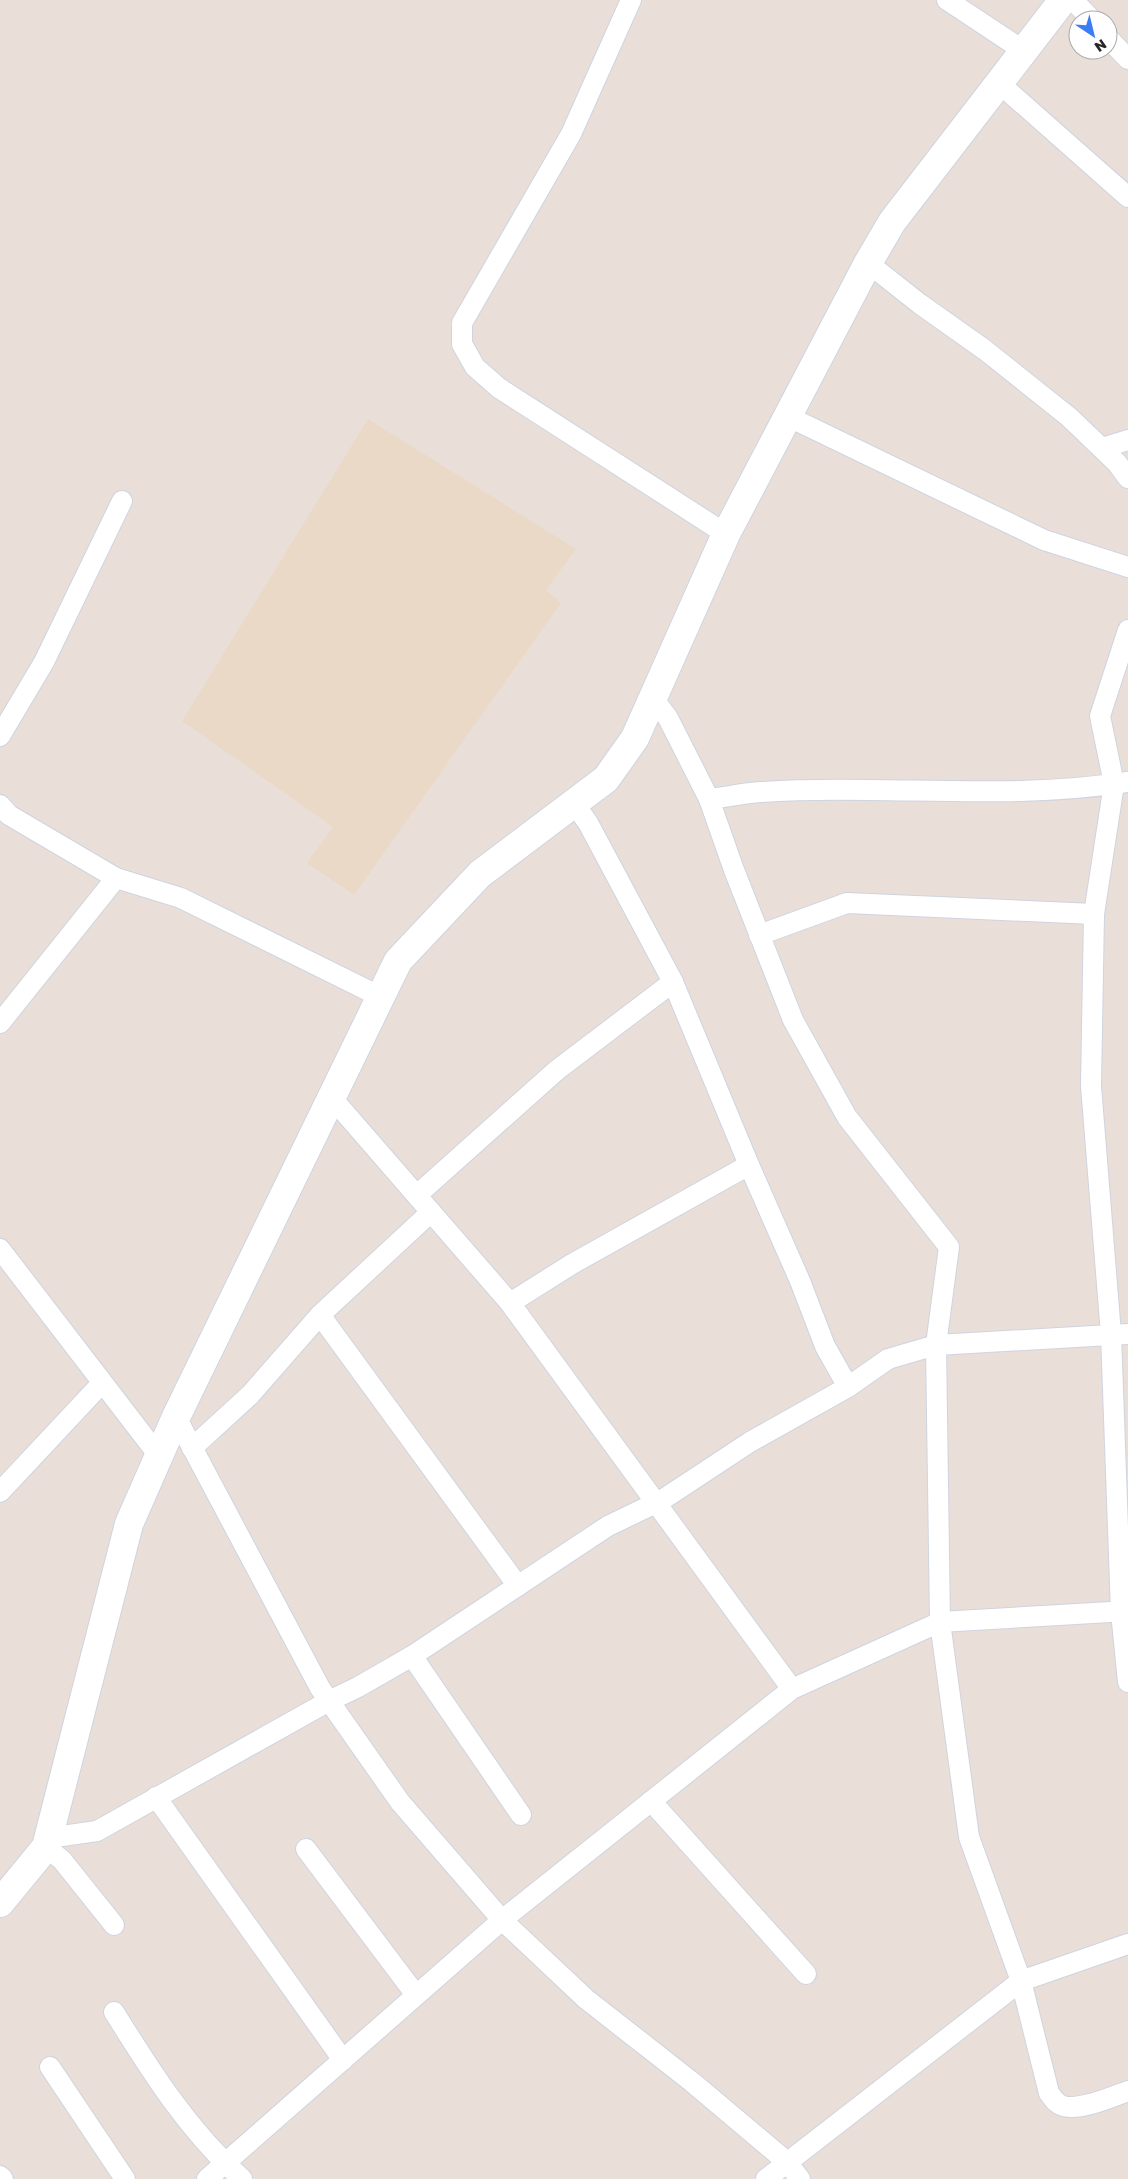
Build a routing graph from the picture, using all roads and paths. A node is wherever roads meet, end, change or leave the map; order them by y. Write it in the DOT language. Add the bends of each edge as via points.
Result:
graph roads {
  1 [pos="631,0"];
  2 [pos="947,0"];
  3 [pos="1063,0"];
  4 [pos="1073,0"];
  5 [pos="1082,10"];
  6 [pos="1118,48"];
  7 [pos="1024,51"];
  8 [pos="1128,59"];
  9 [pos="999,82"];
  10 [pos="1128,197"];
  11 [pos="868,263"];
  12 [pos="787,416"];
  13 [pos="1128,440"];
  14 [pos="1102,448"];
  15 [pos="1128,478"];
  16 [pos="122,501"];
  17 [pos="726,534"];
  18 [pos="1128,567"];
  19 [pos="1128,630"];
  20 [pos="653,698"];
  21 [pos="0,736"];
  22 [pos="1121,783"];
  23 [pos="709,799"];
  24 [pos="574,803"];
  25 [pos="0,805"];
  26 [pos="116,878"];
  27 [pos="1094,914"];
  28 [pos="759,935"];
  29 [pos="673,982"];
  30 [pos="381,997"];
  31 [pos="0,1023"];
  32 [pos="332,1098"];
  33 [pos="749,1165"];
  34 [pos="417,1195"];
  35 [pos="431,1212"];
  36 [pos="3,1261"];
  37 [pos="510,1303"];
  38 [pos="320,1315"];
  39 [pos="1119,1334"];
  40 [pos="936,1345"];
  41 [pos="102,1383"];
  42 [pos="848,1387"];
  43 [pos="176,1417"];
  44 [pos="192,1448"];
  45 [pos="159,1456"];
  46 [pos="0,1492"];
  47 [pos="657,1502"];
  48 [pos="518,1586"];
  49 [pos="1124,1611"];
  50 [pos="940,1622"];
  51 [pos="412,1656"];
  52 [pos="1128,1682"];
  53 [pos="792,1689"];
  54 [pos="329,1701"];
  55 [pos="156,1797"];
  56 [pos="651,1801"];
  57 [pos="521,1815"];
  58 [pos="47,1842"];
  59 [pos="306,1848"];
  60 [pos="0,1903"];
  61 [pos="502,1920"];
  62 [pos="114,1925"];
  63 [pos="1128,1944"];
  64 [pos="806,1974"];
  65 [pos="1021,1981"];
  66 [pos="416,1995"];
  67 [pos="114,2012"];
  68 [pos="343,2060"];
  69 [pos="50,2067"];
  70 [pos="1128,2091"];
  71 [pos="787,2162"];
  72 [pos="224,2163"];
  73 [pos="0,2176"];
  74 [pos="3,2179"];
  75 [pos="125,2179"];
  76 [pos="206,2179"];
  77 [pos="242,2179"];
  78 [pos="766,2179"];
  79 [pos="800,2179"];
  1 -- 17 [label="street" via="571,134 462,323 462,344 475,367 499,388"];
  2 -- 7 [label="street"];
  3 -- 7 [label="street"];
  4 -- 5 [label="street"];
  6 -- 8 [label="street"];
  7 -- 9 [label="street"];
  9 -- 10 [label="street"];
  9 -- 11 [label="street" via="892,222"];
  11 -- 12 [label="street"];
  11 -- 14 [label="street" via="985,350 1069,417"];
  12 -- 17 [label="street"];
  12 -- 18 [label="street" via="1044,540"];
  13 -- 14 [label="street"];
  14 -- 15 [label="street" via="1118,462"];
  16 -- 21 [label="street" via="44,662"];
  17 -- 20 [label="street"];
  19 -- 22 [label="street" via="1100,716"];
  20 -- 23 [label="street" via="668,718"];
  20 -- 24 [label="street" via="635,738 606,779"];
  22 -- 23 [label="street" via="1016,791 761,792"];
  22 -- 27 [label="street"];
  23 -- 28 [label="street"];
  24 -- 29 [label="street" via="597,838"];
  24 -- 30 [label="street" via="480,874 398,961"];
  25 -- 26 [label="street" via="9,815"];
  26 -- 30 [label="street" via="181,898"];
  26 -- 31 [label="street"];
  27 -- 28 [label="street" via="847,903"];
  27 -- 39 [label="street" via="1091,1086"];
  28 -- 40 [label="street" via="793,1020 847,1117 949,1247"];
  29 -- 33 [label="street"];
  29 -- 34 [label="street" via="557,1070"];
  30 -- 32 [label="street"];
  32 -- 34 [label="street"];
  32 -- 43 [label="street"];
  33 -- 37 [label="street" via="572,1264"];
  33 -- 42 [label="street" via="825,1346"];
  34 -- 35 [label="street"];
  35 -- 37 [label="street"];
  35 -- 38 [label="street"];
  36 -- 41 [label="street"];
  37 -- 47 [label="street"];
  38 -- 44 [label="street" via="250,1395"];
  38 -- 48 [label="street"];
  39 -- 40 [label="street"];
  39 -- 49 [label="street"];
  40 -- 42 [label="street" via="888,1359"];
  40 -- 50 [label="street"];
  41 -- 45 [label="street"];
  41 -- 46 [label="street"];
  42 -- 47 [label="street" via="750,1442"];
  43 -- 44 [label="street"];
  43 -- 45 [label="street"];
  44 -- 54 [label="street"];
  45 -- 58 [label="street" via="129,1524"];
  47 -- 48 [label="street" via="608,1526"];
  47 -- 53 [label="street"];
  48 -- 51 [label="street"];
  49 -- 50 [label="street"];
  49 -- 52 [label="street"];
  50 -- 53 [label="street"];
  50 -- 65 [label="street" via="969,1837"];
  51 -- 54 [label="street"];
  51 -- 57 [label="street"];
  53 -- 56 [label="street"];
  54 -- 55 [label="street"];
  54 -- 61 [label="street" via="400,1802"];
  55 -- 58 [label="street" via="97,1831"];
  55 -- 68 [label="street"];
  56 -- 61 [label="street"];
  56 -- 64 [label="street"];
  58 -- 60 [label="street"];
  58 -- 62 [label="street"];
  59 -- 66 [label="street"];
  61 -- 66 [label="street"];
  61 -- 71 [label="street" via="586,1999"];
  63 -- 65 [label="street"];
  65 -- 70 [label="street" via="1049,2093 1056,2102 1074,2107"];
  65 -- 71 [label="street"];
  66 -- 68 [label="street"];
  67 -- 72 [label="street" via="190,2126"];
  68 -- 72 [label="street"];
  69 -- 75 [label="street"];
  71 -- 78 [label="street"];
  71 -- 79 [label="street"];
  72 -- 76 [label="street"];
  72 -- 77 [label="street"];
  73 -- 74 [label="street"];
}
